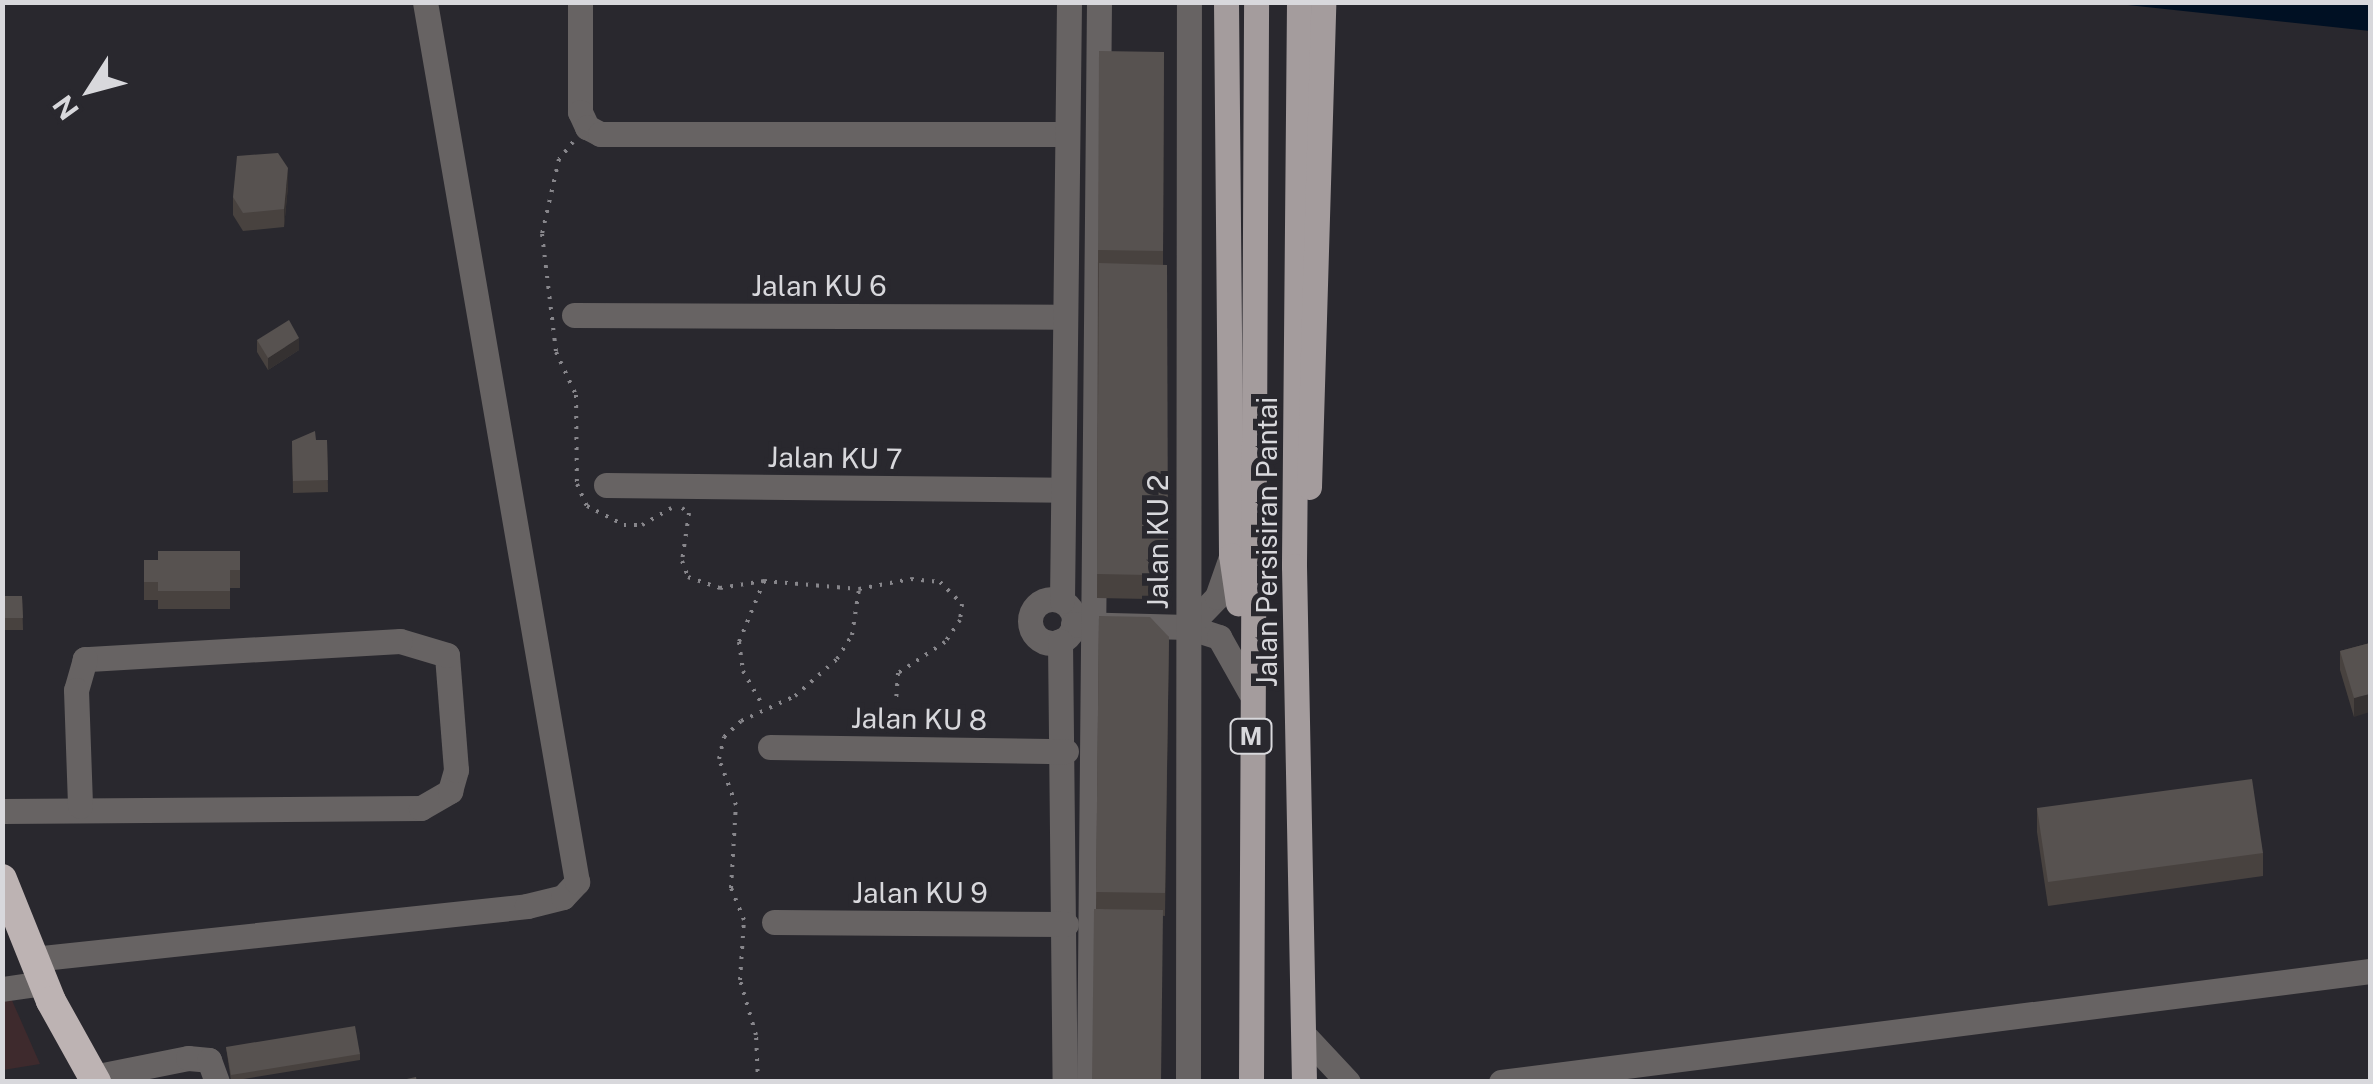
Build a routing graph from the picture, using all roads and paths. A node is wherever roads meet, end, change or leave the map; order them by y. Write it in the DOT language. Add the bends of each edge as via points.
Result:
graph roads {
  1 [pos="425,2"];
  2 [pos="580,2"];
  3 [pos="1069,2"];
  4 [pos="1099,2"];
  5 [pos="1189,2"];
  6 [pos="1226,2"];
  7 [pos="1256,2"];
  8 [pos="1299,2"];
  9 [pos="1323,2"];
  10 [pos="586,127"];
  11 [pos="1065,134"];
  12 [pos="574,314"];
  13 [pos="1064,317"];
  14 [pos="606,485"];
  15 [pos="1063,490"];
  16 [pos="1232,554"];
  17 [pos="1294,566"];
  18 [pos="764,581"];
  19 [pos="860,589"];
  20 [pos="1072,622"];
  21 [pos="1188,627"];
  22 [pos="1250,692"];
  23 [pos="896,698"];
  24 [pos="763,706"];
  25 [pos="770,746"];
  26 [pos="1066,751"];
  27 [pos="80,806"];
  28 [pos="2,811"];
  29 [pos="2,880"];
  30 [pos="774,922"];
  31 [pos="1066,924"];
  32 [pos="11,929"];
  33 [pos="38,971"];
  34 [pos="2370,971"];
  35 [pos="2,989"];
  36 [pos="1304,1035"];
  37 [pos="95,1079"];
  38 [pos="217,1082"];
  39 [pos="758,1082"];
  40 [pos="1065,1082"];
  41 [pos="1089,1082"];
  42 [pos="1188,1082"];
  43 [pos="1251,1082"];
  44 [pos="1304,1082"];
  45 [pos="1348,1082"];
  46 [pos="1501,1082"];
  1 -- 33 [label="street" via="577,882 563,898 527,906"];
  2 -- 10 [label="street" via="580,112"];
  3 -- 11 [label="street"];
  4 -- 20 [label="street"];
  5 -- 21 [label="street, Jalan KU 2"];
  6 -- 16 [label="main road"];
  7 -- 22 [label="main road, Jalan Persisiran Pantai / M"];
  8 -- 17 [label="main road, Jalan Persisiran Pantai / M"];
  9 -- 17 [label="main road" via="1315,445"];
  10 -- 11 [label="street" via="600,134"];
  10 -- 18 [label="path" via="559,159 542,234 556,352 576,395 577,484 587,506 624,525 642,525 670,508 689,513 682,561 688,577 704,587"];
  11 -- 13 [label="street"];
  12 -- 13 [label="street, Jalan KU 6"];
  13 -- 15 [label="street"];
  14 -- 15 [label="street, Jalan KU 7"];
  15 -- 20 [label="street"];
  16 -- 21 [label="street" via="1227,580"];
  16 -- 22 [label="main road"];
  17 -- 36 [label="main road, Jalan Persisiran Pantai / M"];
  18 -- 19 [label="path"];
  18 -- 24 [label="path" via="738,642"];
  19 -- 23 [label="path" via="912,579 940,582 962,604 945,642 898,674"];
  19 -- 24 [label="path" via="852,634 836,659 795,696"];
  20 -- 21 [label="street"];
  20 -- 26 [label="street"];
  20 -- 41 [label="street"];
  21 -- 22 [label="street" via="1219,638"];
  21 -- 42 [label="street, Jalan KU 2"];
  22 -- 43 [label="main road, Jalan Persisiran Pantai / M"];
  24 -- 39 [label="path" via="724,737 719,758 736,805 730,888 744,920 740,980 756,1035"];
  25 -- 26 [label="street, Jalan KU 8"];
  26 -- 31 [label="street"];
  27 -- 27 [label="street" via="421,808 450,791 456,770 447,655 400,641 85,660 76,690"];
  27 -- 28 [label="street"];
  29 -- 32 [label="highway"];
  30 -- 31 [label="street, Jalan KU 9"];
  31 -- 40 [label="street"];
  32 -- 33 [label="highway"];
  33 -- 35 [label="street"];
  33 -- 37 [label="highway"];
  34 -- 46 [label="street"];
  36 -- 44 [label="main road, Jalan Persisiran Pantai / M"];
  36 -- 45 [label="street"];
  37 -- 38 [label="street" via="188,1058 209,1060"];
}
